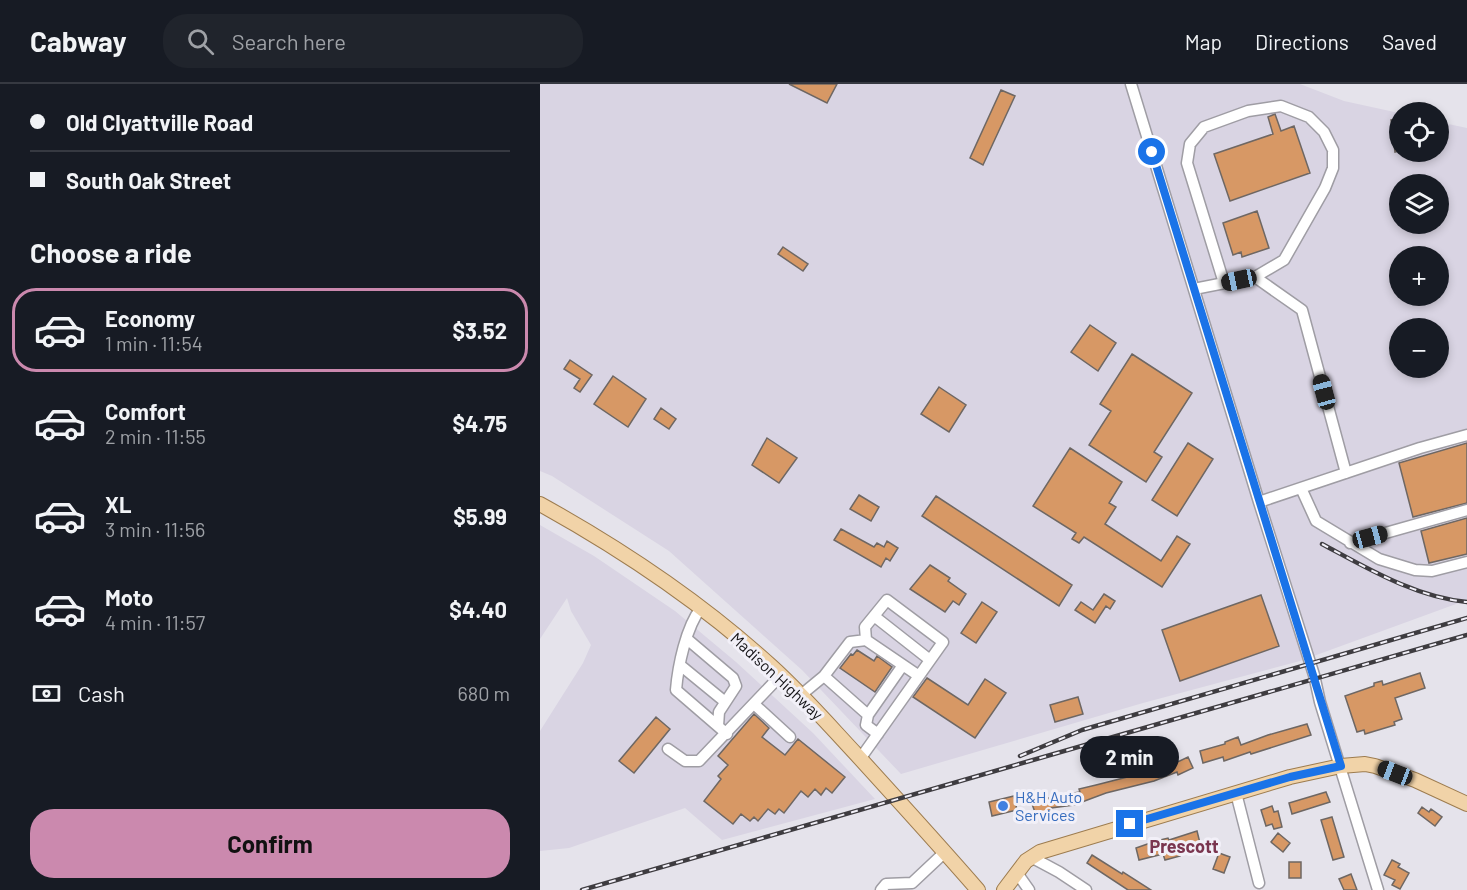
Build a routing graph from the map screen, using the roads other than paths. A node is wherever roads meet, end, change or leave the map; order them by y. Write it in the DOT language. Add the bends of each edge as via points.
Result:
graph roads {
  1 [pos="1131,84"];
  2 [pos="1255,277"];
  3 [pos="1224,283"];
  4 [pos="1194,289"];
  5 [pos="1467,435"];
  6 [pos="1346,473"];
  7 [pos="1301,488"];
  8 [pos="1259,502"];
  9 [pos="540,504"];
  10 [pos="1467,510"];
  11 [pos="1350,543"];
  12 [pos="1467,562"];
  13 [pos="701,608"];
  14 [pos="874,616"];
  15 [pos="687,639"];
  16 [pos="866,640"];
  17 [pos="930,660"];
  18 [pos="903,665"];
  19 [pos="680,666"];
  20 [pos="781,675"];
  21 [pos="824,676"];
  22 [pos="918,676"];
  23 [pos="801,695"];
  24 [pos="724,701"];
  25 [pos="754,704"];
  26 [pos="868,715"];
  27 [pos="718,726"];
  28 [pos="727,734"];
  29 [pos="878,734"];
  30 [pos="790,737"];
  31 [pos="668,749"];
  32 [pos="860,759"];
  33 [pos="1341,766"];
  34 [pos="1236,793"];
  35 [pos="1467,804"];
  36 [pos="945,852"];
  37 [pos="1031,857"];
  38 [pos="1017,873"];
  39 [pos="1259,883"];
  40 [pos="881,890"];
  41 [pos="978,890"];
  42 [pos="1004,890"];
  43 [pos="1029,890"];
  44 [pos="1086,890"];
  45 [pos="1378,890"];
  1 -- 4 [label="street"];
  2 -- 3 [label="street"];
  2 -- 3 [label="street" via="1284,260 1333,168 1333,150 1324,132 1309,117 1281,106 1248,111 1204,127 1190,144 1187,163"];
  2 -- 6 [label="street" via="1302,310"];
  3 -- 4 [label="street"];
  4 -- 8 [label="street"];
  5 -- 6 [label="street"];
  6 -- 7 [label="street"];
  7 -- 8 [label="street"];
  7 -- 11 [label="street" via="1316,521"];
  8 -- 33 [label="street"];
  9 -- 13 [label="main road, Madison Highway" via="608,543"];
  10 -- 11 [label="street"];
  11 -- 12 [label="street" via="1379,559 1415,570 1432,571"];
  13 -- 15 [label="street"];
  13 -- 20 [label="main road, Madison Highway"];
  14 -- 16 [label="street" via="865,627"];
  14 -- 17 [label="street"];
  14 -- 17 [label="street" via="887,600 943,642"];
  15 -- 19 [label="street"];
  15 -- 24 [label="street" via="733,678 736,686"];
  16 -- 18 [label="street"];
  16 -- 21 [label="street" via="850,642"];
  17 -- 22 [label="street"];
  18 -- 22 [label="street"];
  18 -- 26 [label="street"];
  19 -- 24 [label="street"];
  19 -- 27 [label="street" via="676,690"];
  20 -- 23 [label="main road, Madison Highway"];
  20 -- 25 [label="street"];
  21 -- 23 [label="street"];
  21 -- 26 [label="street"];
  22 -- 29 [label="street"];
  23 -- 32 [label="main road, Madison Highway"];
  24 -- 27 [label="street"];
  25 -- 28 [label="street"];
  25 -- 30 [label="street"];
  26 -- 29 [label="street" via="866,725"];
  27 -- 28 [label="street"];
  28 -- 31 [label="street" via="699,761 685,761"];
  29 -- 32 [label="street"];
  32 -- 36 [label="main road, Madison Highway"];
  33 -- 34 [label="main road"];
  33 -- 35 [label="main road" via="1376,766"];
  33 -- 45 [label="street"];
  34 -- 37 [label="main road" via="1067,842"];
  34 -- 39 [label="street"];
  36 -- 40 [label="street" via="912,883 886,884"];
  36 -- 41 [label="main road, Madison Highway"];
  37 -- 38 [label="main road"];
  37 -- 44 [label="street"];
  38 -- 42 [label="main road"];
  38 -- 43 [label="street"];
}
